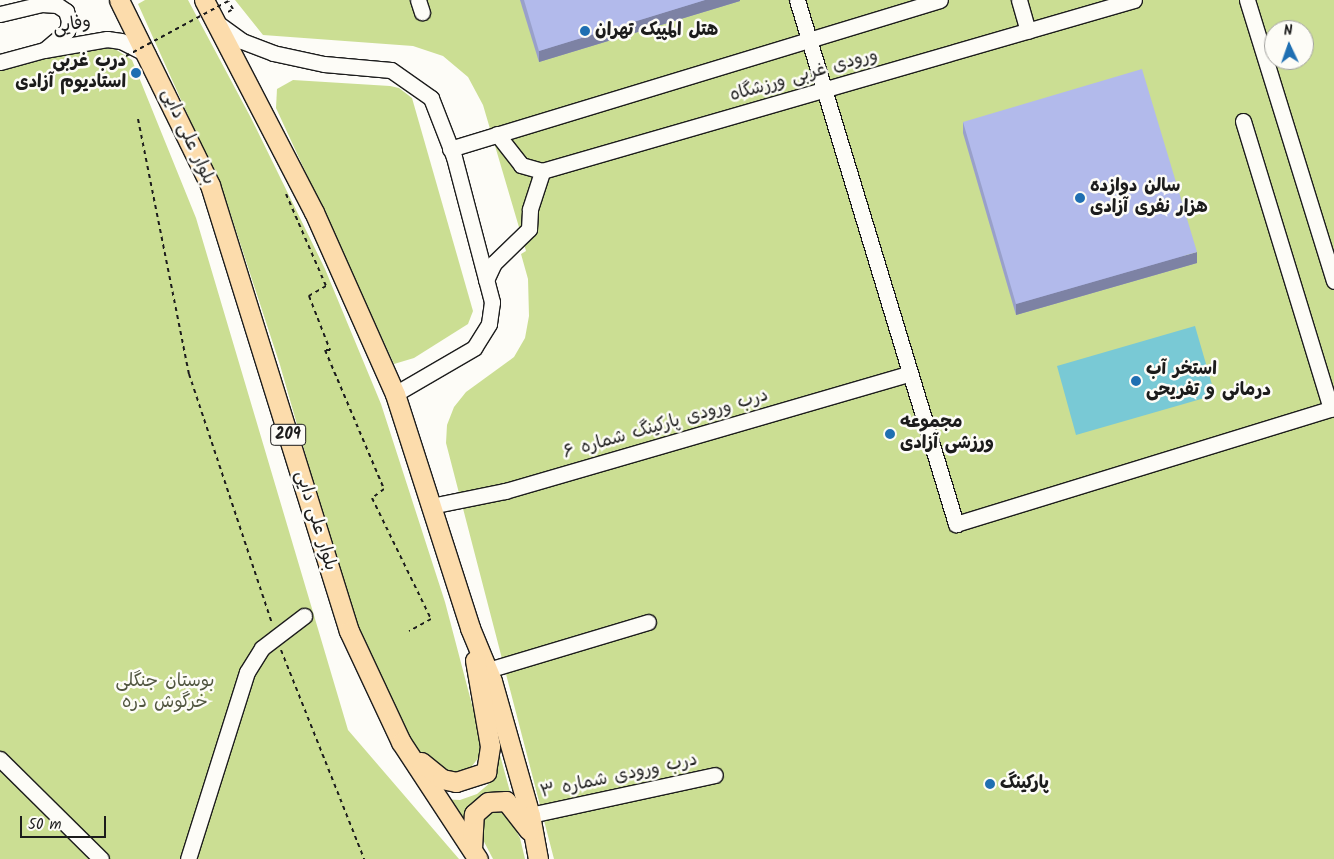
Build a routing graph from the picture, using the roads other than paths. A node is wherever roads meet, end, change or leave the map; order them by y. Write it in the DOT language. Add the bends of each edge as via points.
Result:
graph roads {
  1 [pos="11,0"];
  2 [pos="119,0"];
  3 [pos="797,0"];
  4 [pos="940,0"];
  5 [pos="1019,0"];
  6 [pos="1134,0"];
  7 [pos="1247,0"];
  8 [pos="0,6"];
  9 [pos="0,14"];
  10 [pos="207,14"];
  11 [pos="1028,31"];
  12 [pos="809,40"];
  13 [pos="44,50"];
  14 [pos="148,55"];
  15 [pos="0,62"];
  16 [pos="824,90"];
  17 [pos="1243,121"];
  18 [pos="497,134"];
  19 [pos="450,148"];
  20 [pos="542,171"];
  21 [pos="486,280"];
  22 [pos="1334,281"];
  23 [pos="909,374"];
  24 [pos="395,394"];
  25 [pos="1333,409"];
  26 [pos="430,506"];
  27 [pos="304,616"];
  28 [pos="648,622"];
  29 [pos="470,628"];
  30 [pos="488,670"];
  31 [pos="401,742"];
  32 [pos="0,759"];
  33 [pos="715,775"];
  34 [pos="530,816"];
  35 [pos="533,835"];
  36 [pos="475,854"];
  37 [pos="101,859"];
  38 [pos="188,859"];
  39 [pos="538,859"];
  1 -- 8 [label="street"];
  2 -- 14 [label="main road, بلوار علی دایی / 209"];
  3 -- 12 [label="street"];
  4 -- 12 [label="street"];
  5 -- 11 [label="street"];
  6 -- 11 [label="street, ورودی غربی ورزشگاه"];
  7 -- 22 [label="street"];
  9 -- 13 [label="street" via="42,4 57,4 66,11 67,31"];
  10 -- 19 [label="street" via="242,41 273,53 324,64 391,70 431,98"];
  10 -- 24 [label="main road" via="314,212"];
  11 -- 16 [label="street, ورودی غربی ورزشگاه"];
  12 -- 16 [label="street"];
  12 -- 18 [label="street"];
  13 -- 14 [label="street, وفایی" via="107,39 121,41"];
  13 -- 15 [label="street, وفایی"];
  14 -- 31 [label="main road, بلوار علی دایی / 209" via="210,185 349,631"];
  16 -- 20 [label="street, ورودی غربی ورزشگاه"];
  16 -- 23 [label="street"];
  17 -- 25 [label="street"];
  18 -- 19 [label="street"];
  18 -- 20 [label="street" via="521,166"];
  19 -- 21 [label="street"];
  20 -- 21 [label="street" via="530,209 529,229 494,263"];
  21 -- 24 [label="street" via="492,302 489,324 474,348"];
  23 -- 25 [label="street" via="956,524"];
  23 -- 26 [label="street, درب ورودی پارکینگ شماره ۶" via="505,492"];
  24 -- 26 [label="main road"];
  26 -- 29 [label="main road"];
  27 -- 38 [label="street" via="262,648 247,672"];
  28 -- 30 [label="street"];
  29 -- 30 [label="main road"];
  29 -- 31 [label="main road" via="490,746 486,772 456,782 442,779"];
  30 -- 34 [label="main road"];
  31 -- 36 [label="main road, بلوار علی دایی / 209"];
  32 -- 37 [label="street"];
  33 -- 34 [label="street, درب ورودی شماره ۳"];
  34 -- 35 [label="main road"];
  35 -- 36 [label="main road" via="506,801 488,802 474,814"];
  35 -- 39 [label="main road"];
}
